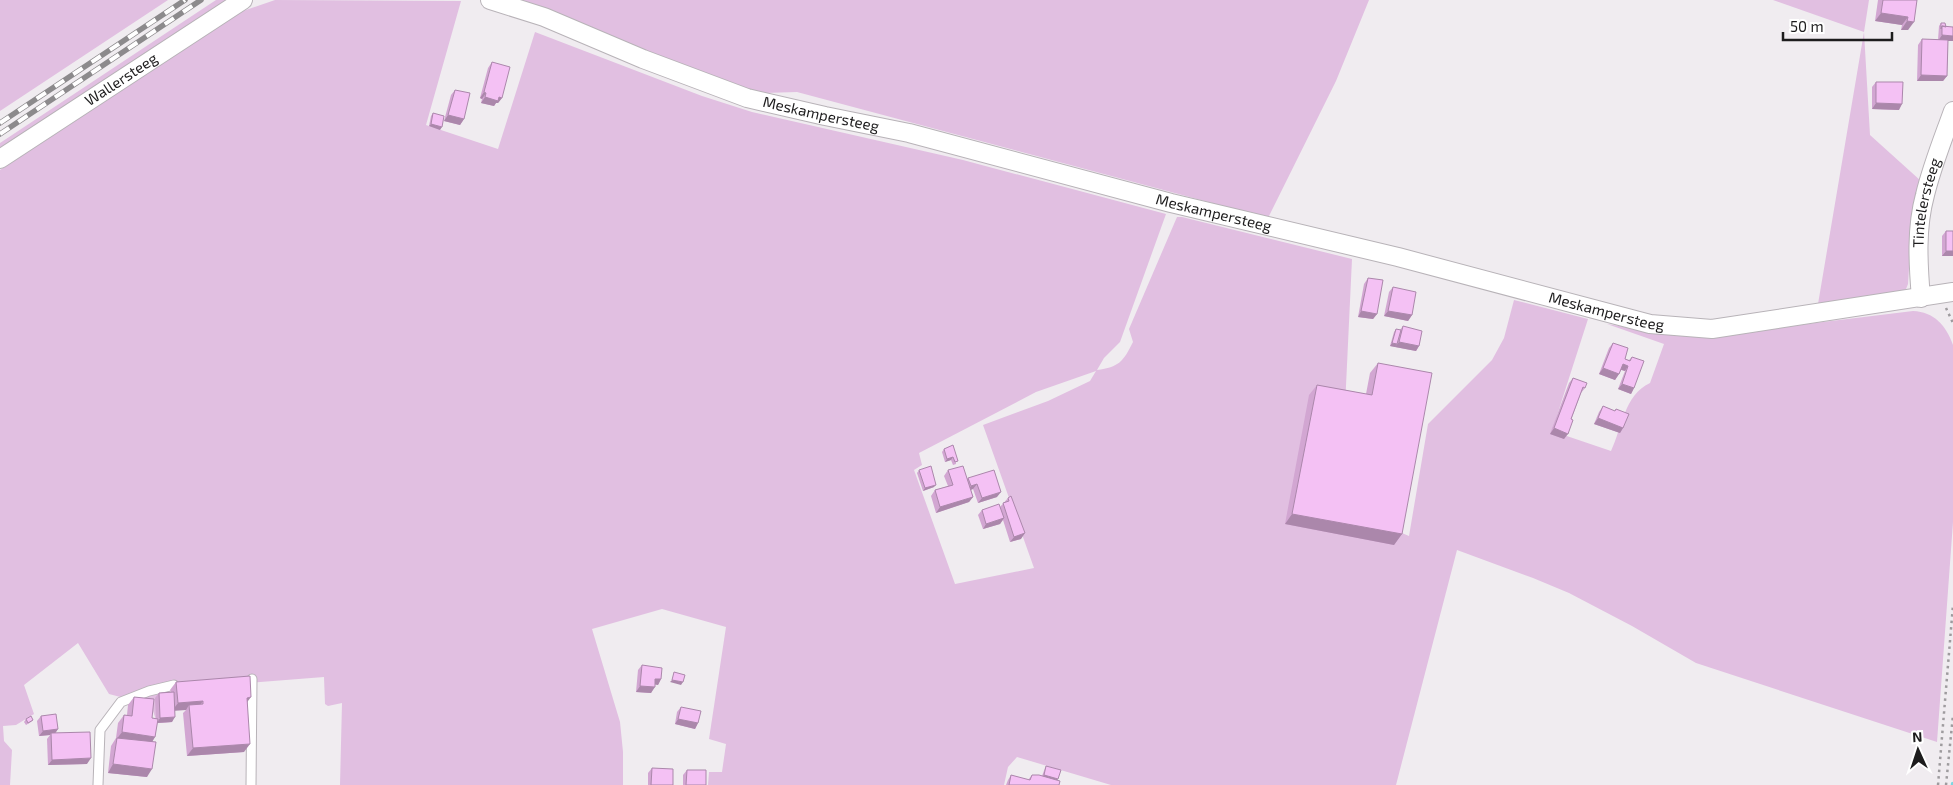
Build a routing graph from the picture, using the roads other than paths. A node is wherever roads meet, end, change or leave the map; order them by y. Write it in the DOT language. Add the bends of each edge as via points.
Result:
graph roads {
  1 [pos="243,0"];
  2 [pos="490,0"];
  3 [pos="1953,111"];
  4 [pos="0,159"];
  5 [pos="1953,292"];
  6 [pos="1921,298"];
  7 [pos="252,679"];
  8 [pos="174,685"];
  9 [pos="98,785"];
  10 [pos="251,785"];
  1 -- 4 [label="street, Wallersteeg"];
  2 -- 6 [label="street, Meskampersteeg" via="544,17 747,98 909,133 1650,324 1712,329"];
  3 -- 6 [label="street, Tintelersteeg" via="1924,196 1918,248"];
  5 -- 6 [label="street, Meskampersteeg"];
  7 -- 10 [label="lane"];
  8 -- 9 [label="lane" via="121,702 100,730"];
}
